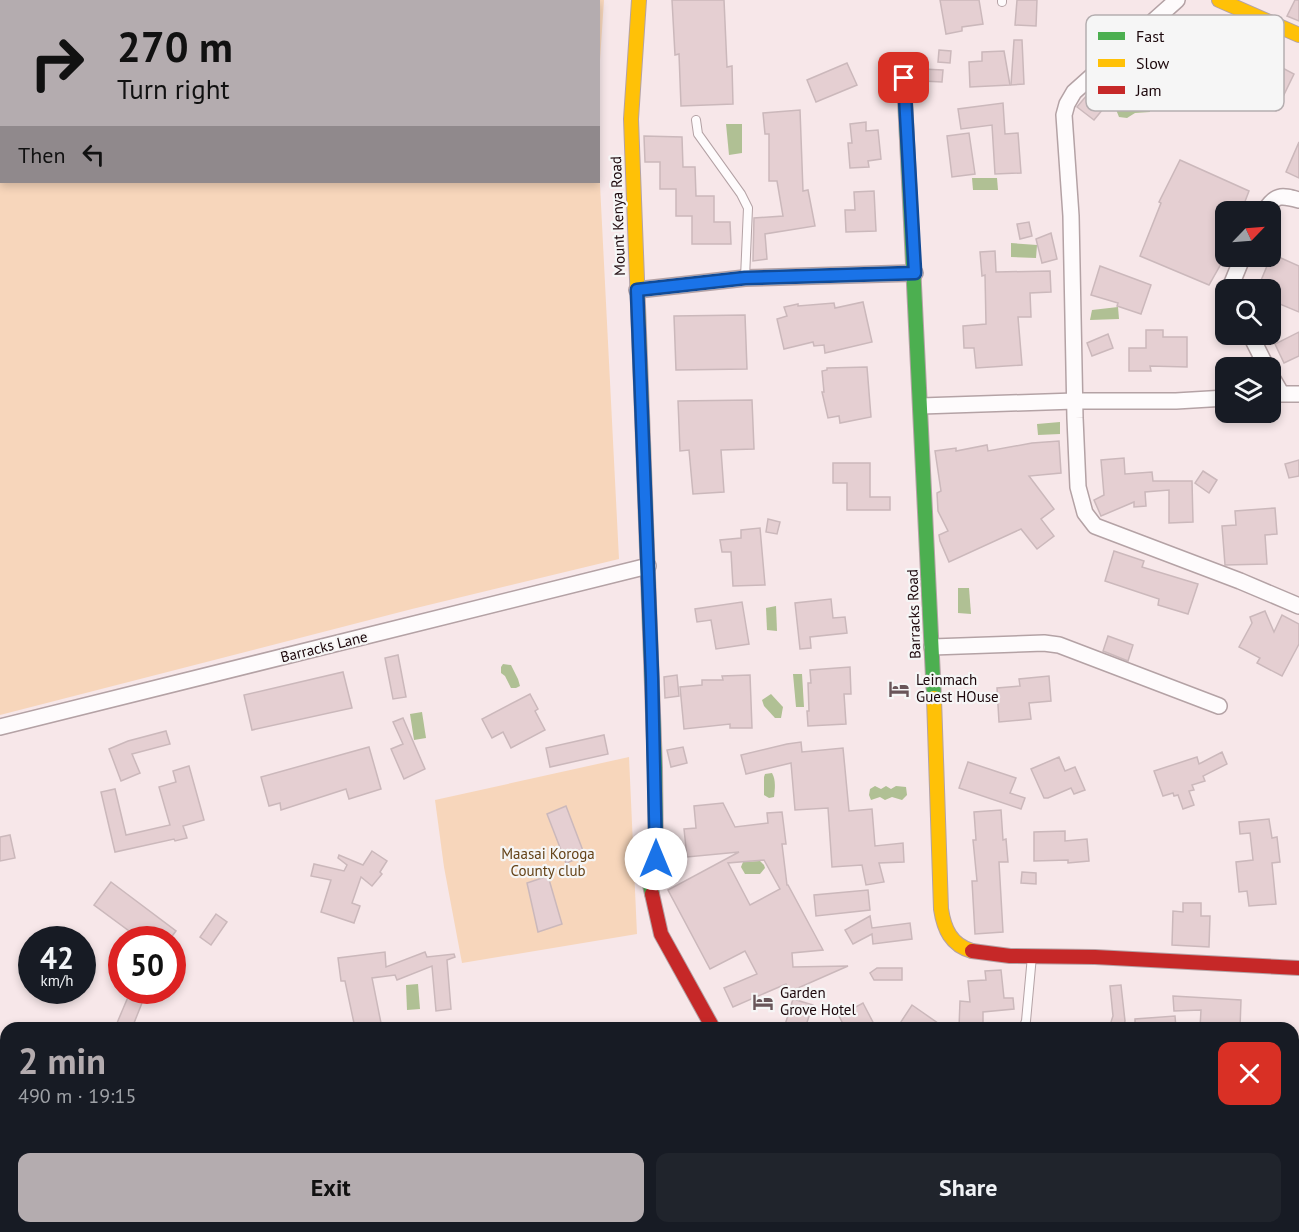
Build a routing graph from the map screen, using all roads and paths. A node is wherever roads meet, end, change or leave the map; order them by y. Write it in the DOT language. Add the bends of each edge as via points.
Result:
graph roads {
  1 [pos="639,0"];
  2 [pos="1177,0"];
  3 [pos="1219,0"];
  4 [pos="1160,15"];
  5 [pos="1253,15"];
  6 [pos="1284,28"];
  7 [pos="1299,35"];
  8 [pos="904,78"];
  9 [pos="1086,81"];
  10 [pos="696,120"];
  11 [pos="1299,200"];
  12 [pos="1274,201"];
  13 [pos="915,273"];
  14 [pos="745,278"];
  15 [pos="637,290"];
  16 [pos="1281,394"];
  17 [pos="1299,394"];
  18 [pos="1215,399"];
  19 [pos="1075,401"];
  20 [pos="921,406"];
  21 [pos="648,566"];
  22 [pos="1299,606"];
  23 [pos="932,647"];
  24 [pos="1219,706"];
  25 [pos="0,728"];
  26 [pos="1033,955"];
  27 [pos="1299,968"];
  28 [pos="710,1022"];
  29 [pos="1026,1022"];
  1 -- 15 [label="street, Mount Kenya Road" via="631,119"];
  2 -- 4 [label="street"];
  3 -- 5 [label="street"];
  6 -- 7 [label="street"];
  8 -- 13 [label="street, Barracks Road"];
  9 -- 19 [label="street" via="1074,92 1064,115 1071,216"];
  10 -- 14 [label="lane" via="698,134 748,208"];
  11 -- 12 [label="street" via="1283,196"];
  13 -- 14 [label="street"];
  13 -- 20 [label="street, Barracks Road"];
  14 -- 15 [label="street"];
  15 -- 21 [label="street, Mount Kenya Road"];
  16 -- 17 [label="street"];
  18 -- 19 [label="street"];
  19 -- 20 [label="street"];
  19 -- 22 [label="street" via="1078,487 1085,513 1095,526"];
  20 -- 23 [label="street, Barracks Road"];
  21 -- 25 [label="street, Barracks Lane"];
  21 -- 28 [label="street, Mount Kenya Road" via="656,848 649,880 661,934"];
  23 -- 24 [label="street" via="1059,645"];
  23 -- 26 [label="street, Barracks Road" via="943,920 951,938 972,951"];
  26 -- 27 [label="street, Barracks Road"];
  26 -- 29 [label="lane"];
}
